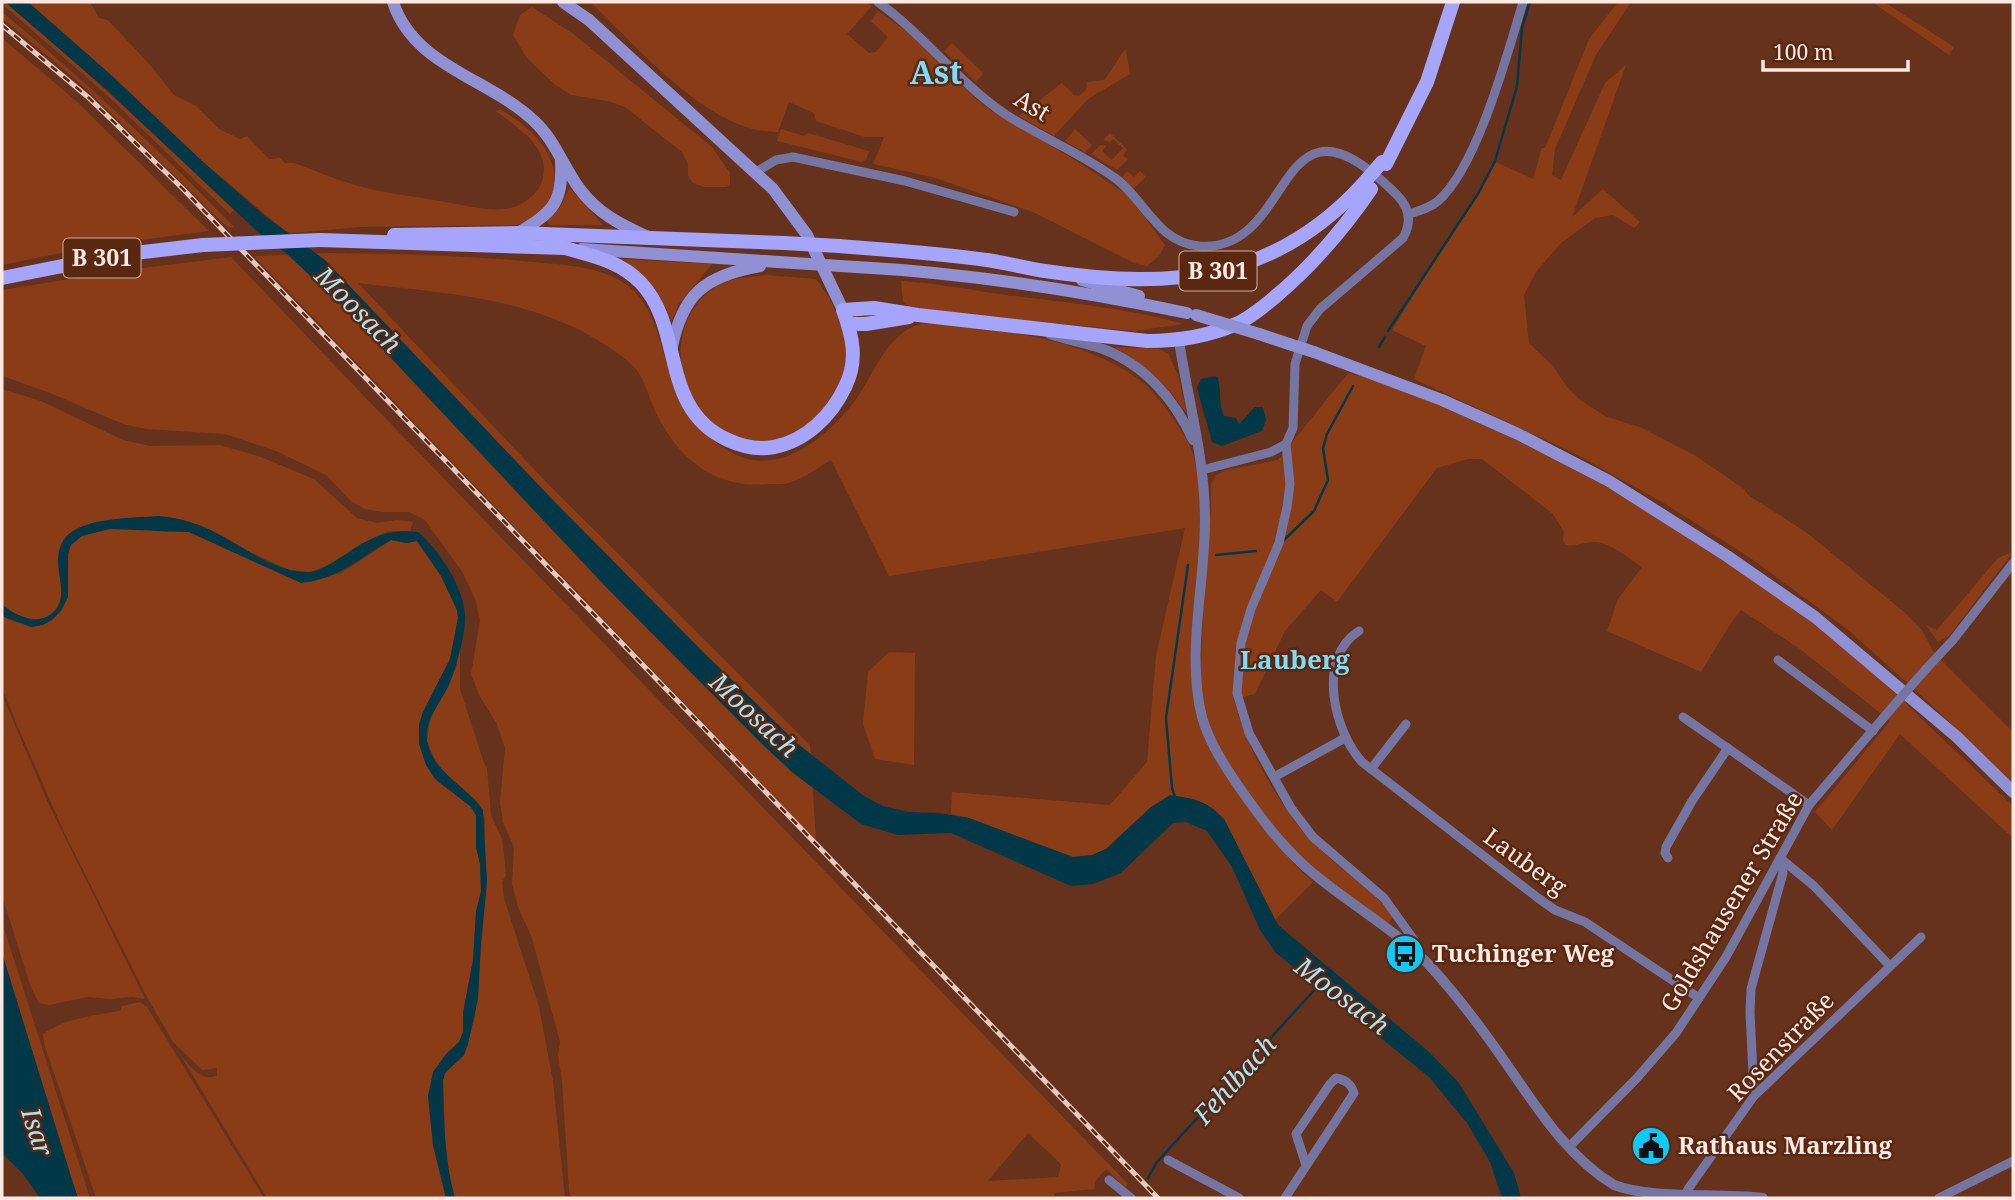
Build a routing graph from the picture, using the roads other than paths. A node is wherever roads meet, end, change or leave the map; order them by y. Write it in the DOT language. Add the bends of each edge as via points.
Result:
graph roads {
  1 [pos="393,2"];
  2 [pos="400,2"];
  3 [pos="563,2"];
  4 [pos="878,2"];
  5 [pos="1453,2"];
  6 [pos="1523,2"];
  7 [pos="399,16"];
  8 [pos="561,157"];
  9 [pos="756,172"];
  10 [pos="1366,187"];
  11 [pos="1014,212"];
  12 [pos="1409,214"];
  13 [pos="518,233"];
  14 [pos="649,237"];
  15 [pos="320,240"];
  16 [pos="565,248"];
  17 [pos="774,262"];
  18 [pos="1047,271"];
  19 [pos="2,278"];
  20 [pos="1191,314"];
  21 [pos="918,315"];
  22 [pos="845,317"];
  23 [pos="881,322"];
  24 [pos="1040,329"];
  25 [pos="1179,341"];
  26 [pos="671,351"];
  27 [pos="854,353"];
  28 [pos="1286,443"];
  29 [pos="1199,456"];
  30 [pos="1202,470"];
  31 [pos="2013,563"];
  32 [pos="1359,631"];
  33 [pos="1778,660"];
  34 [pos="1684,717"];
  35 [pos="1406,724"];
  36 [pos="1873,731"];
  37 [pos="1345,738"];
  38 [pos="1728,748"];
  39 [pos="1371,769"];
  40 [pos="1274,777"];
  41 [pos="2013,792"];
  42 [pos="1809,805"];
  43 [pos="1668,858"];
  44 [pos="1780,858"];
  45 [pos="1921,937"];
  46 [pos="1414,940"];
  47 [pos="1890,966"];
  48 [pos="1699,998"];
  49 [pos="1754,1096"];
  50 [pos="1569,1147"];
  51 [pos="1168,1160"];
  52 [pos="2013,1161"];
  53 [pos="1306,1165"];
  54 [pos="1110,1180"];
  55 [pos="1127,1195"];
  56 [pos="1640,1197"];
  57 [pos="1685,1197"];
  58 [pos="1239,1198"];
  59 [pos="1284,1198"];
  60 [pos="1763,1198"];
  61 [pos="1939,1198"];
  1 -- 7 [label="main road, B 301"];
  2 -- 7 [label="main road"];
  3 -- 9 [label="main road, B 301" via="589,20"];
  4 -- 12 [label="street, Ast" via="999,109 1116,179 1169,236 1186,243 1221,244 1239,237 1258,222 1295,167 1328,151 1352,158 1399,197"];
  5 -- 10 [label="main road, B 301, bridge" via="1436,59 1398,141"];
  6 -- 12 [label="street" via="1474,145 1440,200"];
  7 -- 8 [label="main road, B 301" via="412,38 426,50 533,119"];
  8 -- 13 [label="main road" via="562,184 550,211"];
  8 -- 14 [label="main road, B 301" via="578,187 601,212"];
  9 -- 11 [label="street" via="776,160 793,157 905,181"];
  9 -- 22 [label="main road, B 301" via="799,223"];
  10 -- 18 [label="main road, B 301" via="1303,238 1246,264 1157,279"];
  10 -- 25 [label="main road, B 301" via="1342,230 1260,309 1237,324"];
  12 -- 28 [label="street" via="1407,231 1397,245 1320,309 1307,326 1296,357 1293,428"];
  13 -- 14 [label="main road, B 301"];
  13 -- 15 [label="main road, B 301"];
  14 -- 18 [label="main road, B 301, bridge" via="839,246 961,257"];
  15 -- 16 [label="main road, B 301"];
  15 -- 19 [label="main road, B 301, bridge" via="203,245 118,255"];
  16 -- 17 [label="main road, B 301"];
  16 -- 26 [label="main road, B 301" via="604,258 640,282 658,306"];
  17 -- 20 [label="main road, B 301, bridge" via="1008,280"];
  17 -- 26 [label="main road, B 301" via="731,271 703,287 682,313"];
  18 -- 20 [label="main road, B 301"];
  20 -- 41 [label="main road, bridge" via="1314,352 1443,400 1620,488 1815,617 1957,737"];
  21 -- 22 [label="main road, B 301" via="874,308"];
  21 -- 23 [label="main road, B 301"];
  21 -- 24 [label="main road, B 301"];
  22 -- 23 [label="main road, B 301"];
  22 -- 27 [label="main road, B 301"];
  23 -- 27 [label="main road, B 301"];
  24 -- 25 [label="main road, B 301"];
  24 -- 29 [label="street" via="1111,353 1149,377 1180,415"];
  25 -- 29 [label="street"];
  26 -- 27 [label="main road, B 301" via="681,391 702,422 741,446 763,449 796,439 823,419 847,383"];
  28 -- 30 [label="street" via="1271,452"];
  28 -- 40 [label="street" via="1290,484 1285,516 1279,543 1251,608 1237,674 1237,693 1249,733"];
  29 -- 30 [label="street"];
  30 -- 50 [label="street" via="1205,523 1196,678 1202,717 1225,766 1269,828 1309,870 1430,966"];
  31 -- 36 [label="street, Goldshausener Straße, bridge"];
  32 -- 37 [label="street, Lauberg" via="1350,636 1334,672"];
  33 -- 36 [label="street"];
  34 -- 38 [label="street"];
  35 -- 39 [label="street"];
  36 -- 42 [label="street, Goldshausener Straße"];
  37 -- 39 [label="street, Lauberg"];
  37 -- 40 [label="street"];
  38 -- 42 [label="street"];
  38 -- 43 [label="street" via="1667,846"];
  39 -- 48 [label="street, Lauberg" via="1555,910 1585,922"];
  40 -- 46 [label="street" via="1313,837 1384,898"];
  42 -- 44 [label="street, Goldshausener Straße"];
  44 -- 47 [label="street" via="1814,886"];
  44 -- 48 [label="street, Goldshausener Straße"];
  44 -- 49 [label="street" via="1783,873 1751,989"];
  45 -- 47 [label="street, Rosenstraße"];
  47 -- 49 [label="street, Rosenstraße"];
  48 -- 50 [label="street, Goldshausener Straße" via="1649,1065"];
  49 -- 57 [label="street, Rosenstraße"];
  50 -- 56 [label="street" via="1616,1187"];
  51 -- 58 [label="street"];
  52 -- 61 [label="street"];
  53 -- 53 [label="street" via="1296,1134 1330,1084 1341,1079 1354,1093"];
  53 -- 59 [label="street"];
  54 -- 55 [label="street"];
  56 -- 57 [label="street"];
  57 -- 60 [label="street"];
}
